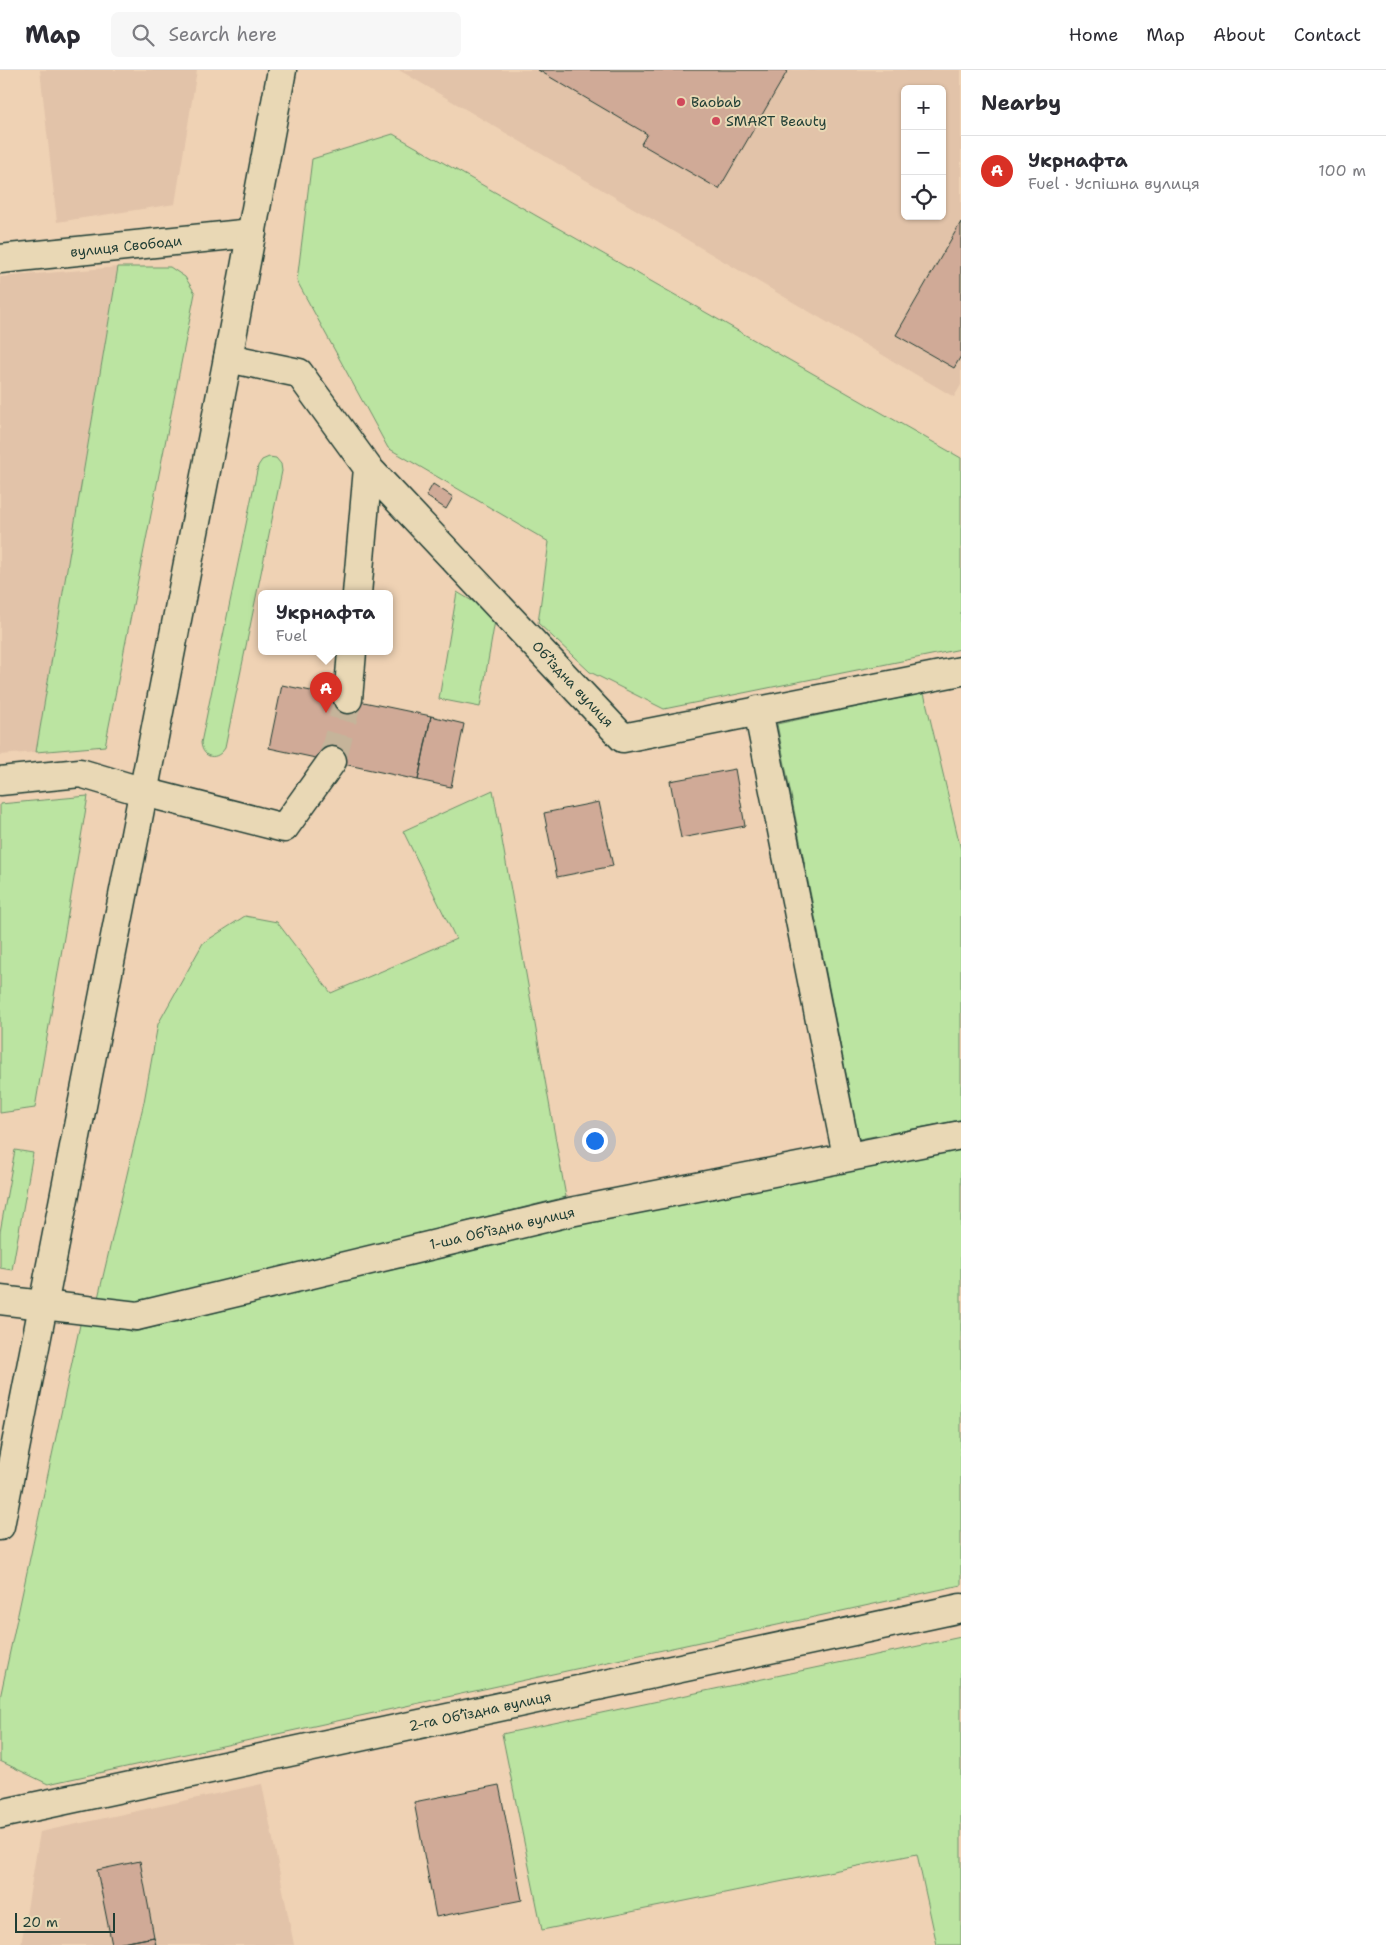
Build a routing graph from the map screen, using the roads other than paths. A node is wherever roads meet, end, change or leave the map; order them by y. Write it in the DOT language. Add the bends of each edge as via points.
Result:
graph roads {
  1 [pos="282,70"];
  2 [pos="252,233"];
  3 [pos="0,260"];
  4 [pos="228,358"];
  5 [pos="368,468"];
  6 [pos="357,590"];
  7 [pos="352,655"];
  8 [pos="961,671"];
  9 [pos="348,699"];
  10 [pos="758,710"];
  11 [pos="332,761"];
  12 [pos="0,781"];
  13 [pos="144,792"];
  14 [pos="961,1135"];
  15 [pos="846,1156"];
  16 [pos="0,1300"];
  17 [pos="44,1304"];
  18 [pos="0,1526"];
  19 [pos="961,1608"];
  20 [pos="0,1814"];
  1 -- 2 [label="street"];
  2 -- 3 [label="street, вулиця Свободи"];
  2 -- 4 [label="street"];
  4 -- 5 [label="street" via="298,373"];
  4 -- 13 [label="street"];
  5 -- 6 [label="street"];
  5 -- 10 [label="street, Обʼїздна вулиця" via="623,738"];
  7 -- 9 [label="street"];
  8 -- 10 [label="street, Обʼїздна вулиця"];
  10 -- 15 [label="street"];
  11 -- 13 [label="street" via="284,828"];
  12 -- 13 [label="street" via="80,773"];
  13 -- 17 [label="street"];
  14 -- 15 [label="street, 1-ша Обʼїздна вулиця"];
  15 -- 17 [label="street, 1-ша Обʼїздна вулиця" via="570,1212 137,1316"];
  16 -- 17 [label="street, 1-ша Обʼїздна вулиця"];
  17 -- 18 [label="street"];
  19 -- 20 [label="street, 2-га Обʼїздна вулиця"];
}
